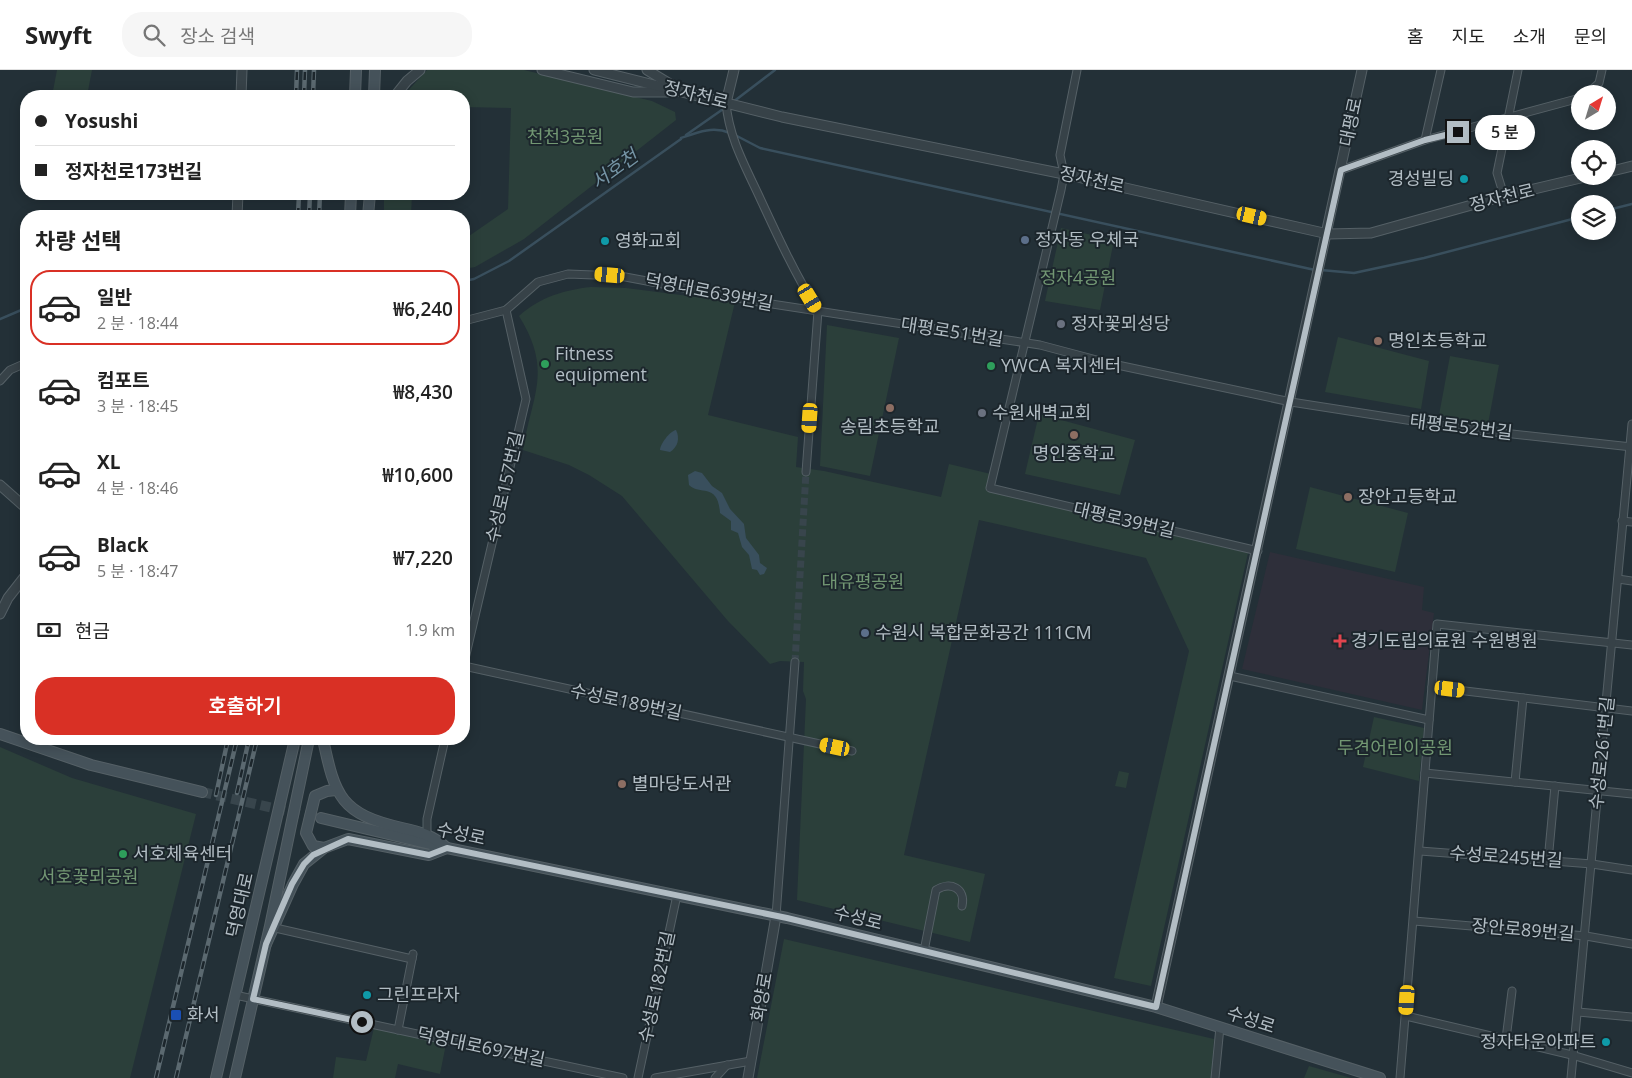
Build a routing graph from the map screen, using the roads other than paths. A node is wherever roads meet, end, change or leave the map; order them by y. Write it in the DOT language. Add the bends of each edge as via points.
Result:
graph roads {
  1 [pos="242,70"];
  2 [pos="356,70"];
  3 [pos="375,70"];
  4 [pos="420,70"];
  5 [pos="542,70"];
  6 [pos="594,70"];
  7 [pos="647,70"];
  8 [pos="1077,70"];
  9 [pos="1362,70"];
  10 [pos="1440,70"];
  11 [pos="1518,70"];
  12 [pos="1602,70"];
  13 [pos="734,72"];
  14 [pos="1597,85"];
  15 [pos="242,90"];
  16 [pos="355,90"];
  17 [pos="374,90"];
  18 [pos="400,90"];
  19 [pos="683,92"];
  20 [pos="1571,100"];
  21 [pos="726,103"];
  22 [pos="1507,118"];
  23 [pos="1425,140"];
  24 [pos="1632,166"];
  25 [pos="1341,170"];
  26 [pos="1616,170"];
  27 [pos="1064,174"];
  28 [pos="1571,180"];
  29 [pos="1504,196"];
  30 [pos="1328,234"];
  31 [pos="506,310"];
  32 [pos="818,311"];
  33 [pos="470,319"];
  34 [pos="1026,344"];
  35 [pos="20,366"];
  36 [pos="0,381"];
  37 [pos="1291,402"];
  38 [pos="1632,424"];
  39 [pos="1631,447"];
  40 [pos="806,472"];
  41 [pos="0,485"];
  42 [pos="20,503"];
  43 [pos="1622,521"];
  44 [pos="1632,522"];
  45 [pos="1258,551"];
  46 [pos="1618,579"];
  47 [pos="1632,581"];
  48 [pos="20,583"];
  49 [pos="0,614"];
  50 [pos="470,639"];
  51 [pos="1613,642"];
  52 [pos="1632,645"];
  53 [pos="795,662"];
  54 [pos="470,666"];
  55 [pos="1230,676"];
  56 [pos="1432,687"];
  57 [pos="1523,698"];
  58 [pos="1607,708"];
  59 [pos="1632,711"];
  60 [pos="1430,720"];
  61 [pos="0,734"];
  62 [pos="788,737"];
  63 [pos="20,741"];
  64 [pos="33,745"];
  65 [pos="294,745"];
  66 [pos="308,745"];
  67 [pos="325,745"];
  68 [pos="445,745"];
  69 [pos="852,751"];
  70 [pos="1425,773"];
  71 [pos="1515,782"];
  72 [pos="1555,786"];
  73 [pos="336,790"];
  74 [pos="1598,791"];
  75 [pos="202,792"];
  76 [pos="1632,794"];
  77 [pos="321,818"];
  78 [pos="427,834"];
  79 [pos="324,848"];
  80 [pos="447,848"];
  81 [pos="1420,851"];
  82 [pos="1548,860"];
  83 [pos="1592,864"];
  84 [pos="1632,870"];
  85 [pos="677,895"];
  86 [pos="962,906"];
  87 [pos="776,916"];
  88 [pos="1414,921"];
  89 [pos="273,927"];
  90 [pos="1586,936"];
  91 [pos="1632,944"];
  92 [pos="924,951"];
  93 [pos="1512,991"];
  94 [pos="235,995"];
  95 [pos="253,999"];
  96 [pos="1156,1007"];
  97 [pos="1578,1012"];
  98 [pos="1406,1016"];
  99 [pos="1632,1018"];
  100 [pos="1220,1027"];
  101 [pos="398,1030"];
  102 [pos="1506,1039"];
  103 [pos="1572,1055"];
  104 [pos="751,1061"];
  105 [pos="727,1065"];
  106 [pos="1632,1073"];
  107 [pos="1376,1077"];
  108 [pos="216,1078"];
  109 [pos="235,1078"];
  110 [pos="623,1078"];
  111 [pos="638,1078"];
  112 [pos="655,1078"];
  113 [pos="715,1078"];
  114 [pos="748,1078"];
  115 [pos="1215,1078"];
  116 [pos="1400,1078"];
  117 [pos="1571,1078"];
  1 -- 15 [label="street"];
  2 -- 16 [label="main road"];
  3 -- 17 [label="main road"];
  4 -- 18 [label="street"];
  5 -- 19 [label="street" via="633,92"];
  6 -- 19 [label="street, 정자천로"];
  7 -- 19 [label="street"];
  8 -- 27 [label="street" via="1060,155"];
  9 -- 25 [label="street, 대평로"];
  10 -- 23 [label="street"];
  11 -- 22 [label="street"];
  12 -- 14 [label="street"];
  13 -- 21 [label="street"];
  19 -- 21 [label="street, 정자천로"];
  20 -- 22 [label="street"];
  21 -- 27 [label="street, 정자천로"];
  21 -- 32 [label="street" via="728,126 736,147 794,272"];
  22 -- 23 [label="street"];
  22 -- 29 [label="street" via="1497,173"];
  23 -- 25 [label="street"];
  24 -- 26 [label="street"];
  25 -- 30 [label="street, 대평로"];
  27 -- 30 [label="street, 정자천로"];
  27 -- 34 [label="street"];
  28 -- 29 [label="street, 정자천로"];
  29 -- 30 [label="street, 정자천로" via="1371,233"];
  30 -- 37 [label="street, 대평로"];
  31 -- 32 [label="street, 덕영대로639번길" via="538,282 568,274 629,277"];
  31 -- 33 [label="street, 덕영대로639번길"];
  31 -- 50 [label="street, 수성로157번길" via="526,399"];
  32 -- 34 [label="street, 대평로51번길"];
  32 -- 40 [label="street"];
  34 -- 37 [label="street, 대평로51번길"];
  34 -- 45 [label="street, 대평로39번길" via="990,488"];
  35 -- 36 [label="street" via="10,370"];
  37 -- 39 [label="street, 태평로52번길" via="1458,428"];
  37 -- 45 [label="street"];
  38 -- 39 [label="street, 수성로261번길"];
  39 -- 43 [label="street, 수성로261번길"];
  41 -- 42 [label="street"];
  43 -- 44 [label="street"];
  43 -- 46 [label="street, 수성로261번길"];
  45 -- 55 [label="street"];
  46 -- 47 [label="street"];
  46 -- 51 [label="street, 수성로261번길"];
  48 -- 49 [label="street"];
  51 -- 52 [label="street"];
  51 -- 56 [label="street" via="1437,624"];
  51 -- 58 [label="street, 수성로261번길"];
  53 -- 62 [label="street"];
  54 -- 62 [label="street, 수성로189번길"];
  55 -- 60 [label="street"];
  55 -- 96 [label="street"];
  56 -- 57 [label="street"];
  56 -- 60 [label="street"];
  57 -- 58 [label="street"];
  57 -- 71 [label="street"];
  58 -- 59 [label="street"];
  58 -- 74 [label="street, 수성로261번길"];
  60 -- 70 [label="street"];
  61 -- 63 [label="main road"];
  62 -- 69 [label="street, 수성로189번길"];
  62 -- 87 [label="street"];
  64 -- 75 [label="main road" via="91,764"];
  65 -- 94 [label="main road, 덕영대로"];
  66 -- 89 [label="main road, 덕영대로"];
  67 -- 73 [label="main road"];
  68 -- 78 [label="street" via="427,819"];
  70 -- 71 [label="street"];
  70 -- 81 [label="street"];
  71 -- 72 [label="street"];
  72 -- 74 [label="street"];
  72 -- 82 [label="street"];
  73 -- 78 [label="main road" via="358,814 373,822"];
  73 -- 79 [label="main road" via="315,796 306,834 313,846"];
  74 -- 76 [label="street"];
  74 -- 83 [label="street, 수성로261번길"];
  77 -- 80 [label="main road, 수성로"];
  78 -- 80 [label="main road"];
  79 -- 80 [label="main road" via="348,839 429,855"];
  79 -- 89 [label="main road" via="304,864"];
  80 -- 85 [label="main road, 수성로"];
  81 -- 82 [label="street, 수성로245번길"];
  81 -- 88 [label="street"];
  82 -- 83 [label="street, 수성로245번길"];
  83 -- 84 [label="street"];
  83 -- 90 [label="street, 수성로261번길"];
  85 -- 87 [label="main road, 수성로"];
  85 -- 111 [label="street, 수성로182번길"];
  86 -- 92 [label="street" via="959,889 951,885 936,890"];
  87 -- 92 [label="main road, 수성로"];
  87 -- 104 [label="street, 화양로"];
  88 -- 90 [label="street, 장안로89번길"];
  88 -- 98 [label="street"];
  89 -- 95 [label="main road, 덕영대로"];
  89 -- 101 [label="street, 덕영대로697번길" via="413,956"];
  90 -- 91 [label="street, 장안로89번길"];
  90 -- 97 [label="street, 수성로261번길"];
  92 -- 96 [label="main road, 수성로"];
  93 -- 102 [label="street"];
  94 -- 95 [label="street, 덕영대로697번길"];
  94 -- 108 [label="main road, 덕영대로"];
  95 -- 101 [label="street, 덕영대로697번길"];
  95 -- 109 [label="main road, 덕영대로"];
  96 -- 100 [label="main road, 수성로"];
  97 -- 99 [label="street"];
  97 -- 103 [label="street, 수성로261번길"];
  98 -- 102 [label="street"];
  98 -- 116 [label="street"];
  100 -- 107 [label="main road, 수성로"];
  100 -- 115 [label="street"];
  101 -- 110 [label="street, 덕영대로697번길"];
  102 -- 103 [label="street"];
  103 -- 106 [label="street"];
  103 -- 117 [label="street, 수성로261번길"];
  104 -- 105 [label="street"];
  104 -- 114 [label="street, 화양로"];
  105 -- 112 [label="street"];
  105 -- 113 [label="street"];
}
